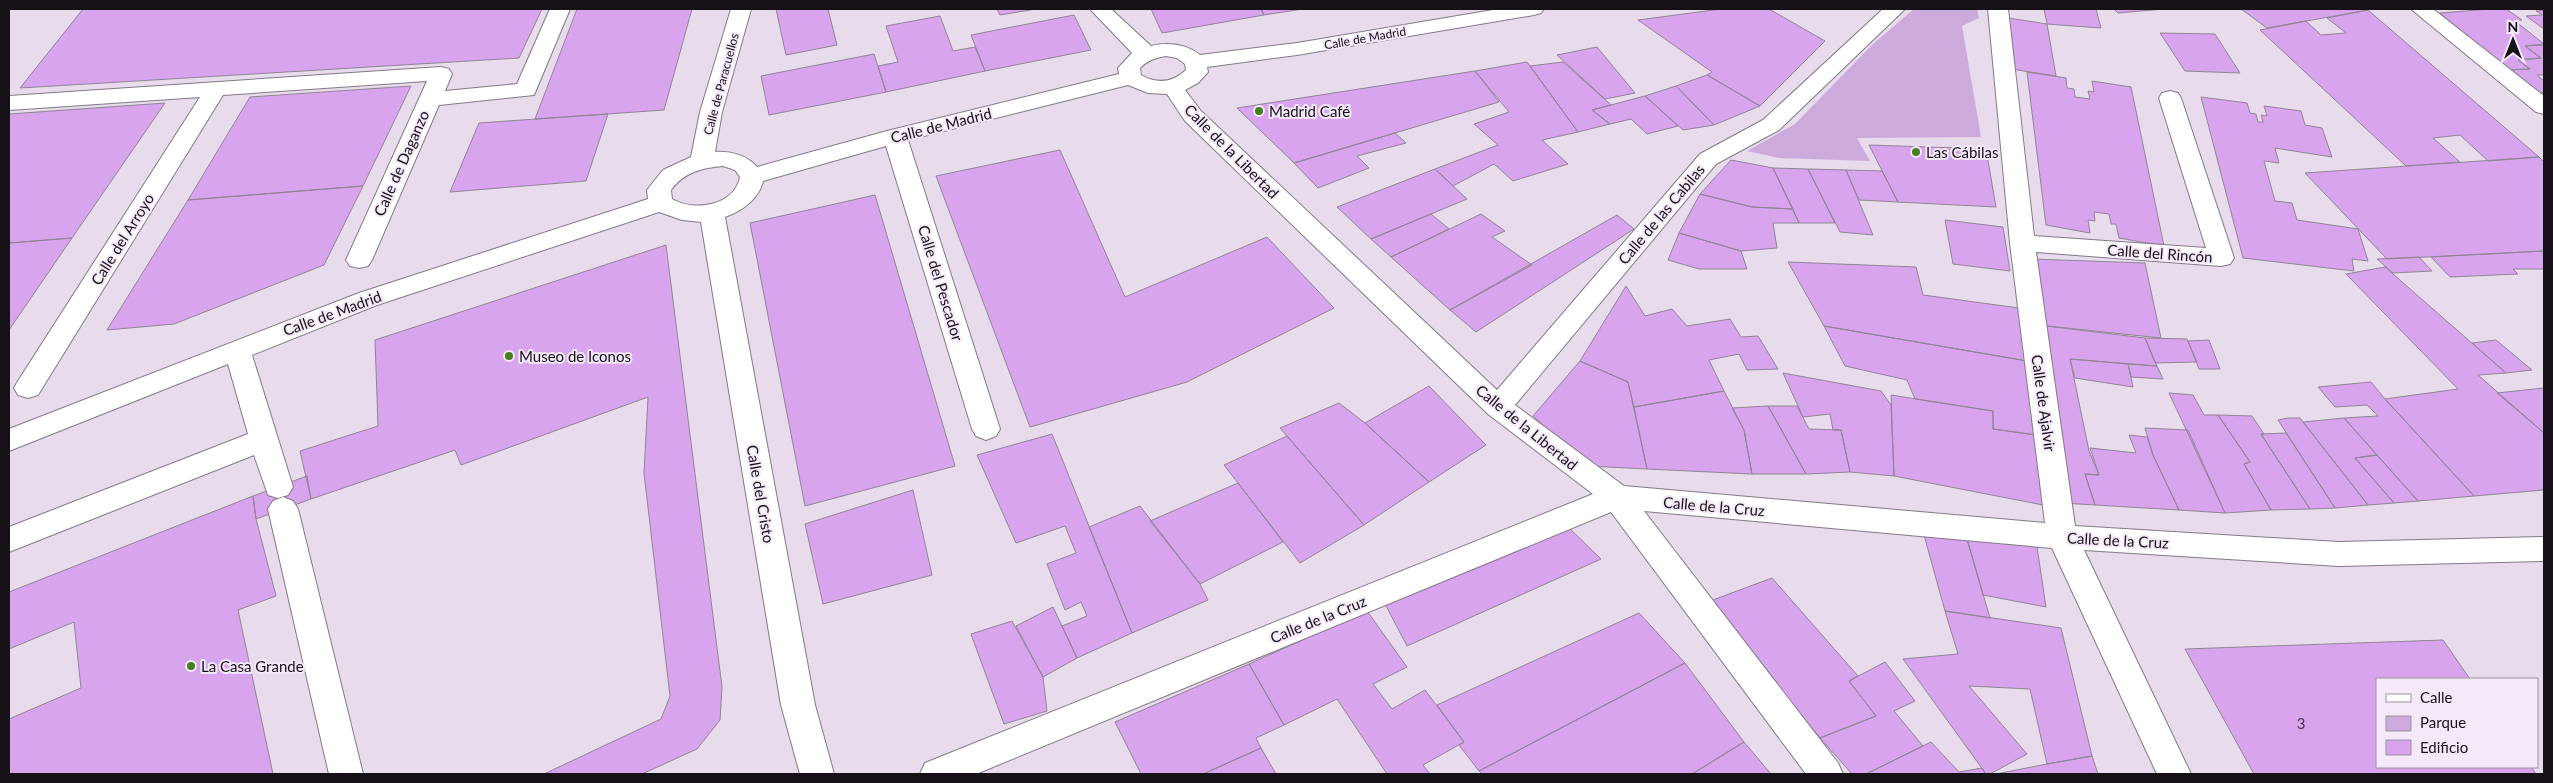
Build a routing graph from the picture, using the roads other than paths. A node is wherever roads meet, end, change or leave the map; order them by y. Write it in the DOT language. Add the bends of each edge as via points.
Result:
graph roads {
  1 [pos="560,9"];
  2 [pos="741,9"];
  3 [pos="1100,9"];
  4 [pos="1534,9"];
  5 [pos="1895,9"];
  6 [pos="1998,9"];
  7 [pos="2426,9"];
  8 [pos="1146,53"];
  9 [pos="1196,62"];
  10 [pos="1131,78"];
  11 [pos="1173,88"];
  12 [pos="215,90"];
  13 [pos="430,98"];
  14 [pos="2170,98"];
  15 [pos="9,103"];
  16 [pos="2544,107"];
  17 [pos="895,136"];
  18 [pos="702,160"];
  19 [pos="752,176"];
  20 [pos="661,203"];
  21 [pos="712,212"];
  22 [pos="2022,243"];
  23 [pos="359,260"];
  24 [pos="236,349"];
  25 [pos="28,388"];
  26 [pos="1498,407"];
  27 [pos="986,429"];
  28 [pos="264,439"];
  29 [pos="9,440"];
  30 [pos="1617,497"];
  31 [pos="2062,537"];
  32 [pos="9,540"];
  33 [pos="2544,549"];
  34 [pos="346,774"];
  35 [pos="817,774"];
  36 [pos="937,774"];
  37 [pos="1826,774"];
  38 [pos="2174,774"];
  1 -- 13 [label="street, Calle de Daganzo" via="526,90"];
  2 -- 18 [label="street, Calle de Paracuellos"];
  3 -- 8 [label="street"];
  4 -- 9 [label="street, Calle de Madrid" via="1297,49"];
  5 -- 26 [label="street, Calle de las Cabilas" via="1771,125 1708,160"];
  6 -- 22 [label="street, Calle de Ajalvir"];
  7 -- 16 [label="street"];
  8 -- 9 [label="street" via="1166,50 1184,53"];
  8 -- 10 [label="street" via="1134,59 1129,68"];
  9 -- 11 [label="street" via="1197,72 1188,82"];
  10 -- 11 [label="street" via="1156,89"];
  10 -- 17 [label="street, Calle de Madrid"];
  11 -- 26 [label="street, Calle de la Libertad" via="1193,116"];
  12 -- 13 [label="street" via="441,74"];
  12 -- 15 [label="street"];
  12 -- 25 [label="street, Calle del Arroyo"];
  13 -- 23 [label="street, Calle de Daganzo"];
  14 -- 22 [label="street, Calle del Rincón" via="2220,258"];
  17 -- 19 [label="street, Calle de Madrid"];
  17 -- 27 [label="street, Calle del Pescador"];
  18 -- 19 [label="street" via="725,158 743,165"];
  18 -- 20 [label="street" via="682,166 666,178 659,190"];
  19 -- 21 [label="street" via="748,190 741,197"];
  20 -- 21 [label="street" via="672,211 691,215"];
  20 -- 24 [label="street, Calle de Madrid" via="368,299"];
  21 -- 35 [label="street, Calle del Cristo" via="798,705"];
  22 -- 31 [label="street, Calle de Ajalvir"];
  24 -- 28 [label="street"];
  24 -- 29 [label="street, Calle de Madrid"];
  26 -- 30 [label="street, Calle de la Libertad"];
  28 -- 32 [label="street"];
  28 -- 34 [label="street"];
  30 -- 31 [label="street, Calle de la Cruz"];
  30 -- 36 [label="street, Calle de la Cruz"];
  30 -- 37 [label="street, Calle de la Libertad"];
  31 -- 33 [label="street, Calle de la Cruz" via="2339,554"];
  31 -- 38 [label="street, Calle de Ajalvir"];
}
